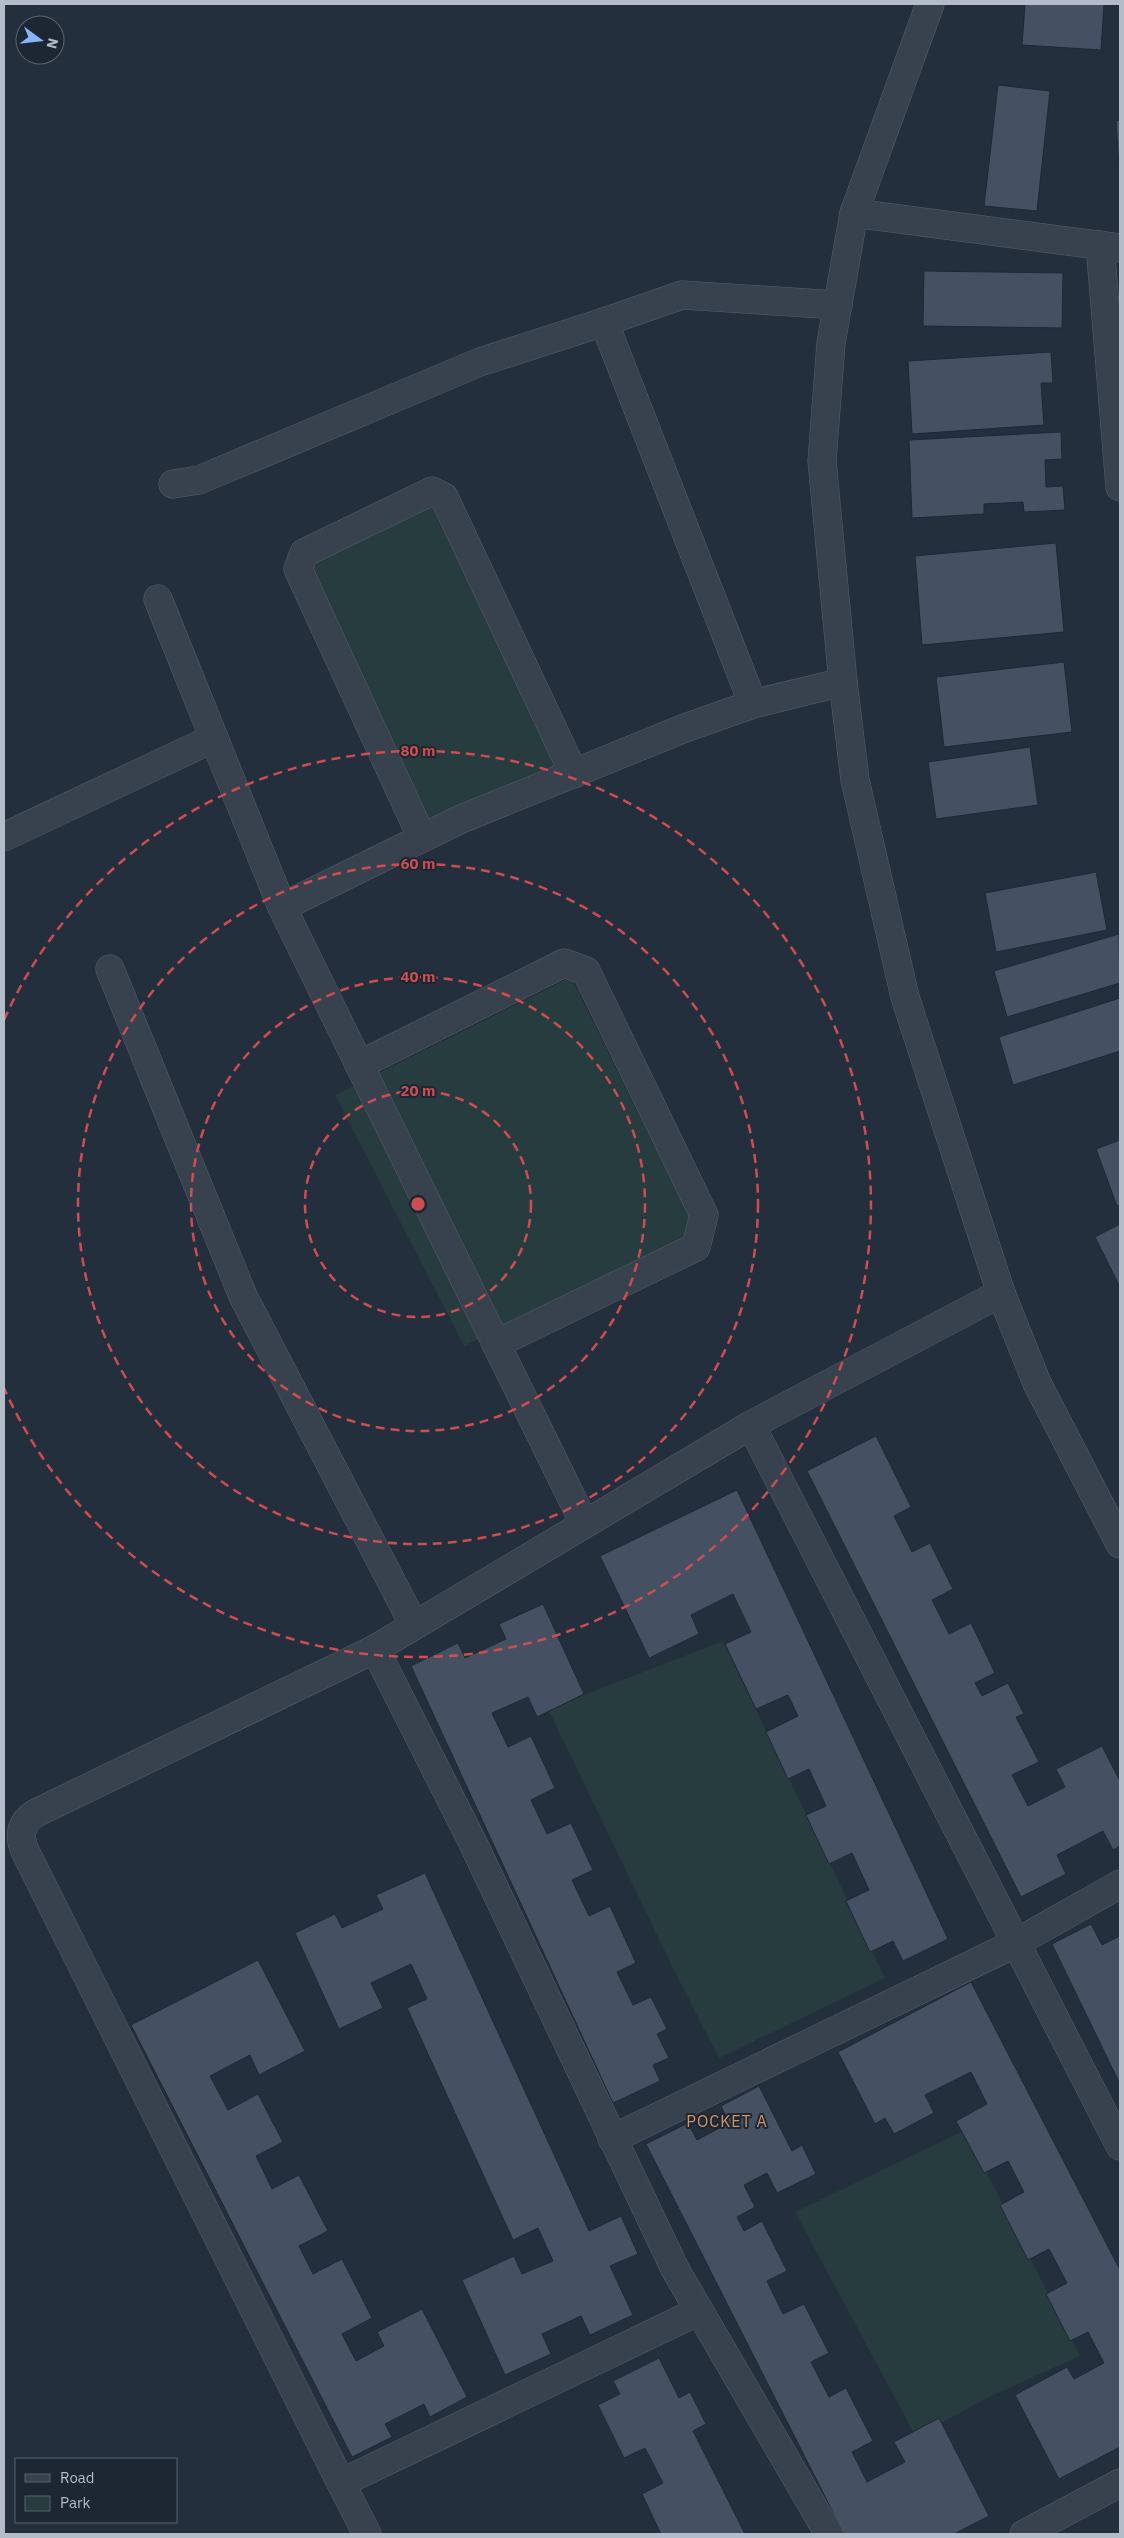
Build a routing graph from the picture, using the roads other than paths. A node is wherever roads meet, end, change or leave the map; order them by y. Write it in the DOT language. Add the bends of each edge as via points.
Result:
graph roads {
  1 [pos="930,4"];
  2 [pos="854,213"];
  3 [pos="1110,247"];
  4 [pos="838,305"];
  5 [pos="604,322"];
  6 [pos="173,484"];
  7 [pos="1120,488"];
  8 [pos="158,599"];
  9 [pos="843,682"];
  10 [pos="753,704"];
  11 [pos="214,738"];
  12 [pos="574,774"];
  13 [pos="4,837"];
  14 [pos="422,838"];
  15 [pos="282,907"];
  16 [pos="110,969"];
  17 [pos="359,1065"];
  18 [pos="1001,1292"];
  19 [pos="496,1344"];
  20 [pos="751,1425"];
  21 [pos="584,1523"];
  22 [pos="1120,1544"];
  23 [pos="414,1626"];
  24 [pos="375,1649"];
  25 [pos="1120,1884"];
  26 [pos="1016,1943"];
  27 [pos="612,2139"];
  28 [pos="1120,2146"];
  29 [pos="699,2311"];
  30 [pos="341,2483"];
  31 [pos="1120,2483"];
  32 [pos="367,2534"];
  33 [pos="829,2534"];
  34 [pos="1024,2534"];
  1 -- 2 [label="street"];
  2 -- 3 [label="street"];
  2 -- 4 [label="street"];
  3 -- 7 [label="street"];
  4 -- 5 [label="street" via="682,295"];
  4 -- 9 [label="street" via="831,343 822,461"];
  5 -- 6 [label="street" via="480,362 199,480"];
  5 -- 10 [label="street"];
  8 -- 11 [label="street"];
  9 -- 10 [label="street"];
  9 -- 18 [label="street" via="855,780 905,997"];
  10 -- 12 [label="street" via="684,728"];
  11 -- 13 [label="street"];
  11 -- 15 [label="street"];
  12 -- 14 [label="street"];
  12 -- 14 [label="street" via="444,496 432,491 304,553 298,569"];
  14 -- 15 [label="street"];
  15 -- 17 [label="street"];
  16 -- 23 [label="street" via="243,1296"];
  17 -- 19 [label="street"];
  17 -- 19 [label="street" via="564,963 586,971 704,1215 696,1247"];
  18 -- 20 [label="street"];
  18 -- 22 [label="street" via="1037,1383"];
  19 -- 21 [label="street"];
  20 -- 21 [label="street"];
  20 -- 26 [label="street"];
  21 -- 23 [label="street"];
  23 -- 24 [label="street"];
  24 -- 27 [label="street" via="472,1841"];
  24 -- 30 [label="street" via="36,1813 21,1830 25,1851"];
  25 -- 26 [label="street"];
  26 -- 27 [label="street"];
  26 -- 28 [label="street"];
  27 -- 29 [label="street"];
  29 -- 30 [label="street"];
  29 -- 33 [label="street"];
  30 -- 32 [label="street"];
  31 -- 34 [label="street"];
}
